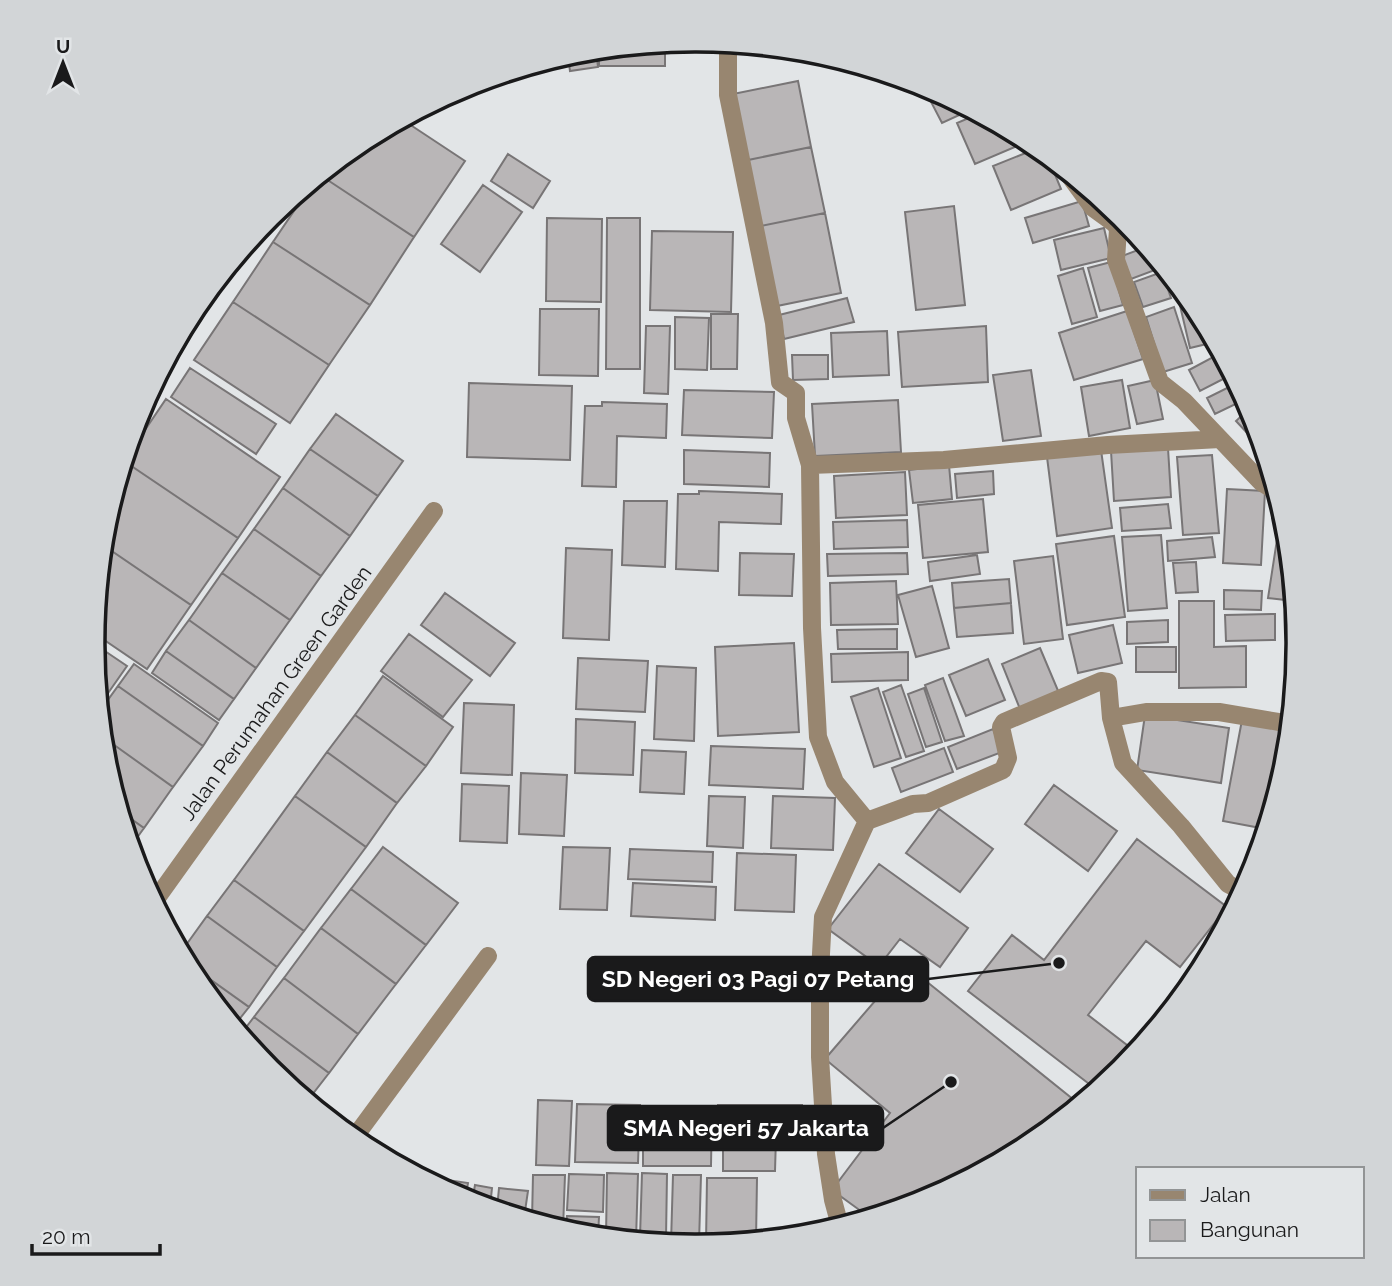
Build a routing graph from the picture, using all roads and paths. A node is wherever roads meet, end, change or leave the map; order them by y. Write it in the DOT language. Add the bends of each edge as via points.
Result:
graph roads {
  1 [pos="728,54"];
  2 [pos="1089,203"];
  3 [pos="1104,216"];
  4 [pos="1118,229"];
  5 [pos="1220,439"];
  6 [pos="810,465"];
  7 [pos="1264,484"];
  8 [pos="434,511"];
  9 [pos="1111,718"];
  10 [pos="1281,722"];
  11 [pos="867,821"];
  12 [pos="1234,887"];
  13 [pos="161,893"];
  14 [pos="488,956"];
  15 [pos="361,1129"];
  16 [pos="837,1216"];
  1 -- 6 [label="street" via="728,95 774,323 780,382 796,393 796,418"];
  2 -- 3 [label="street"];
  4 -- 5 [label="street" via="1116,260 1160,382"];
  5 -- 6 [label="street"];
  5 -- 7 [label="street"];
  6 -- 11 [label="street" via="818,737 835,782"];
  8 -- 13 [label="street, Jalan Perumahan Green Garden"];
  9 -- 10 [label="street" via="1146,712 1219,712"];
  9 -- 11 [label="street" via="1110,688 1108,682 1101,681 1008,719 1001,727 1008,758 1003,770 928,803"];
  9 -- 12 [label="street" via="1123,763"];
  11 -- 16 [label="street" via="823,917 821,1057 826,1154"];
  14 -- 15 [label="street"];
}
